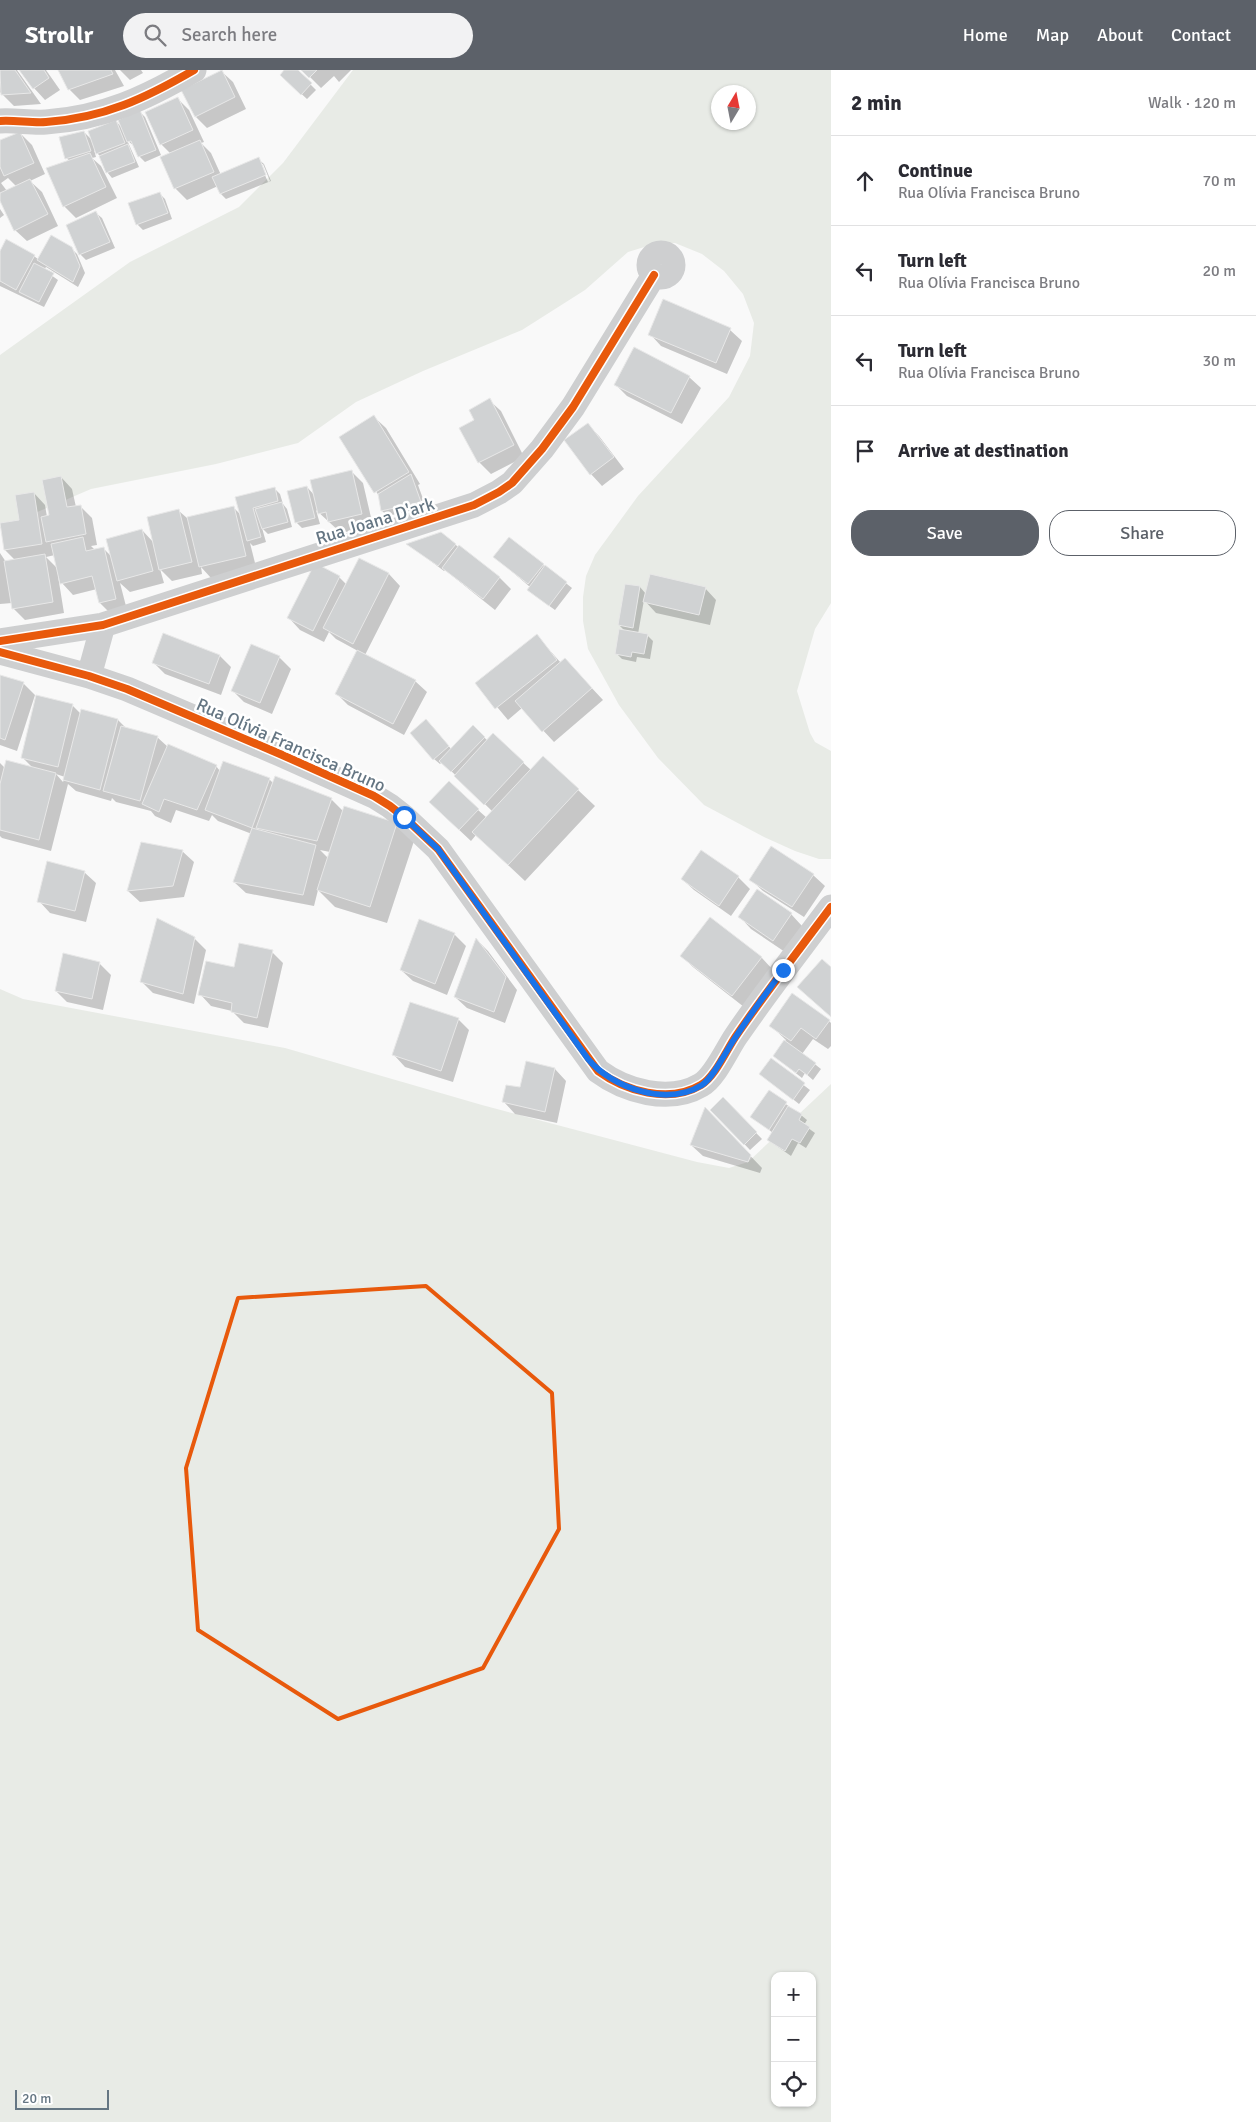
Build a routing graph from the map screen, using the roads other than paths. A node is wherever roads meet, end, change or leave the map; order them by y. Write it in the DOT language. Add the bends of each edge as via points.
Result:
graph roads {
  1 [pos="194,70"];
  2 [pos="0,122"];
  3 [pos="654,275"];
  4 [pos="103,625"];
  5 [pos="0,641"];
  6 [pos="0,652"];
  7 [pos="89,676"];
  8 [pos="831,907"];
  1 -- 2 [label="street" via="140,100 102,113 45,122"];
  3 -- 4 [label="street, Rua Joana D'ark" via="573,407 512,483 499,492 459,510"];
  4 -- 5 [label="street, Rua Joana D'ark"];
  4 -- 7 [label="street"];
  6 -- 7 [label="street, Rua Olívia Francisca Bruno"];
  7 -- 8 [label="street, Rua Olívia Francisca Bruno" via="128,689 374,796 404,817 438,849 598,1071 636,1090 674,1093 703,1084"];
}
